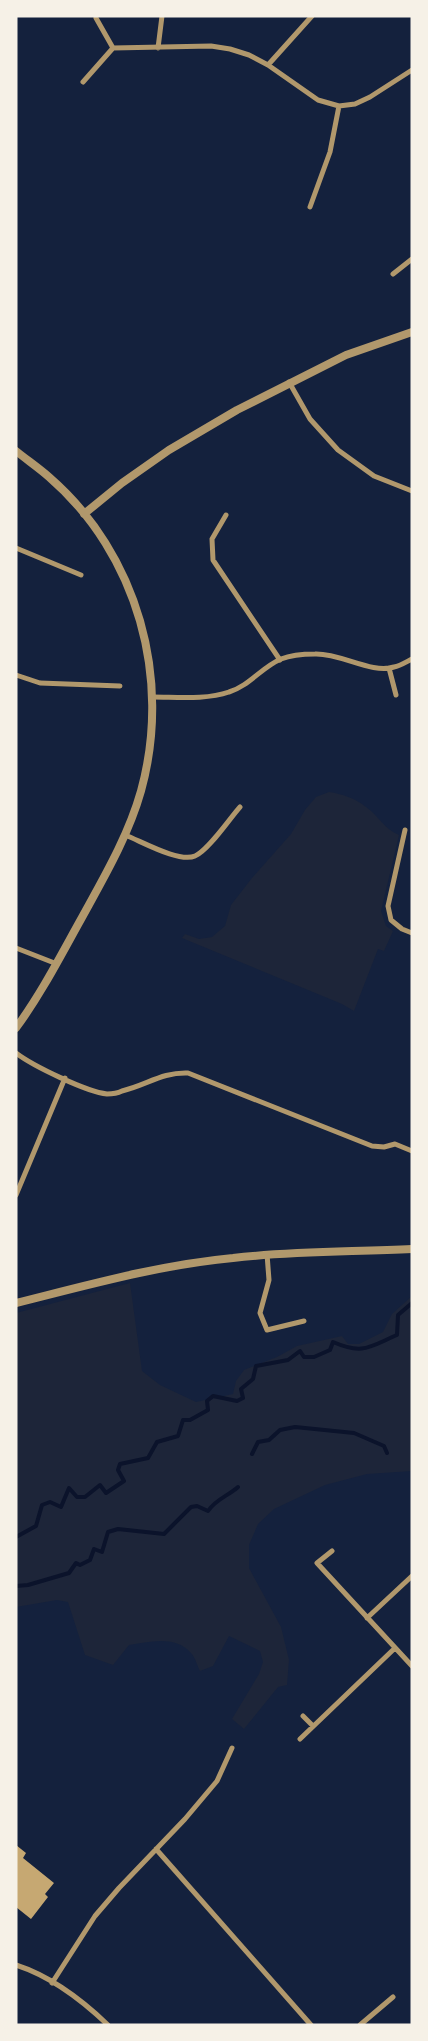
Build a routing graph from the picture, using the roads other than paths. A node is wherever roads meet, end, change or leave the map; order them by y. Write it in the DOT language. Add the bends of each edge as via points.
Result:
graph roads {
  1 [pos="162,16"];
  2 [pos="312,16"];
  3 [pos="96,18"];
  4 [pos="113,48"];
  5 [pos="158,48"];
  6 [pos="268,65"];
  7 [pos="412,70"];
  8 [pos="83,82"];
  9 [pos="339,106"];
  10 [pos="310,208"];
  11 [pos="412,259"];
  12 [pos="393,274"];
  13 [pos="412,332"];
  14 [pos="289,382"];
  15 [pos="16,451"];
  16 [pos="412,491"];
  17 [pos="84,514"];
  18 [pos="226,515"];
  19 [pos="16,548"];
  20 [pos="81,575"];
  21 [pos="412,659"];
  22 [pos="280,660"];
  23 [pos="389,668"];
  24 [pos="16,675"];
  25 [pos="120,686"];
  26 [pos="396,695"];
  27 [pos="153,697"];
  28 [pos="240,807"];
  29 [pos="406,830"];
  30 [pos="125,835"];
  31 [pos="412,933"];
  32 [pos="16,948"];
  33 [pos="57,964"];
  34 [pos="16,1028"];
  35 [pos="16,1054"];
  36 [pos="65,1078"];
  37 [pos="412,1151"];
  38 [pos="16,1195"];
  39 [pos="412,1249"];
  40 [pos="267,1254"];
  41 [pos="16,1303"];
  42 [pos="304,1321"];
  43 [pos="332,1550"];
  44 [pos="412,1576"];
  45 [pos="367,1618"];
  46 [pos="395,1648"];
  47 [pos="412,1666"];
  48 [pos="302,1716"];
  49 [pos="313,1726"];
  50 [pos="300,1739"];
  51 [pos="232,1748"];
  52 [pos="156,1849"];
  53 [pos="16,1964"];
  54 [pos="52,1983"];
  55 [pos="393,1998"];
  56 [pos="108,2025"];
  57 [pos="311,2025"];
  58 [pos="360,2025"];
  1 -- 5 [label="street"];
  2 -- 6 [label="street"];
  3 -- 4 [label="street"];
  4 -- 5 [label="street"];
  4 -- 8 [label="street"];
  5 -- 6 [label="street" via="211,46 249,55"];
  6 -- 9 [label="street" via="318,100"];
  7 -- 9 [label="street" via="370,98"];
  9 -- 10 [label="street" via="330,152"];
  11 -- 12 [label="street"];
  13 -- 14 [label="street" via="346,355"];
  14 -- 16 [label="street" via="310,419 338,450 374,476"];
  14 -- 17 [label="street" via="169,450"];
  15 -- 17 [label="street" via="50,477"];
  17 -- 27 [label="street" via="106,544 134,598 143,627"];
  18 -- 22 [label="street" via="212,539 213,560"];
  19 -- 20 [label="street"];
  21 -- 23 [label="street"];
  22 -- 23 [label="street" via="316,654"];
  22 -- 27 [label="street" via="229,692"];
  23 -- 26 [label="street"];
  24 -- 25 [label="street" via="40,683"];
  27 -- 30 [label="street" via="146,770"];
  28 -- 30 [label="street" via="196,856 185,858"];
  29 -- 31 [label="street" via="388,906 391,920 402,930"];
  30 -- 33 [label="street"];
  32 -- 33 [label="street"];
  33 -- 34 [label="street"];
  35 -- 36 [label="street"];
  36 -- 37 [label="street" via="109,1094 123,1092 174,1072 188,1073 372,1146 395,1144"];
  36 -- 38 [label="street"];
  39 -- 40 [label="street"];
  40 -- 41 [label="street" via="149,1270"];
  40 -- 42 [label="street" via="270,1280 260,1313 267,1330"];
  43 -- 45 [label="street" via="317,1564"];
  44 -- 45 [label="street"];
  45 -- 46 [label="street"];
  46 -- 47 [label="street"];
  46 -- 49 [label="street"];
  48 -- 49 [label="street"];
  49 -- 50 [label="street"];
  51 -- 52 [label="street" via="217,1781"];
  52 -- 54 [label="street" via="95,1916"];
  52 -- 57 [label="street"];
  53 -- 54 [label="street"];
  54 -- 56 [label="street" via="81,2001"];
  55 -- 58 [label="street"];
}
